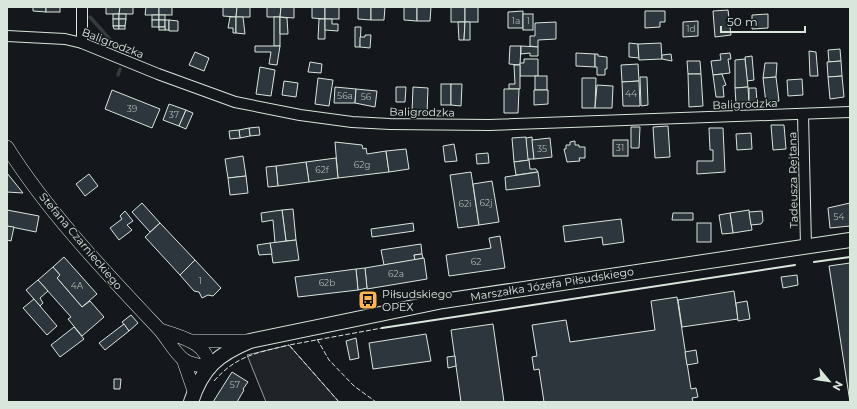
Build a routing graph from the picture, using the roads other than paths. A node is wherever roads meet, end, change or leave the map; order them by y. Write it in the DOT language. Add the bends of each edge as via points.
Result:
graph roads {
  1 [pos="82,7"];
  2 [pos="7,36"];
  3 [pos="82,43"];
  4 [pos="850,112"];
  5 [pos="803,114"];
  6 [pos="7,147"];
  7 [pos="850,240"];
  8 [pos="806,246"];
  9 [pos="160,330"];
  10 [pos="192,341"];
  11 [pos="250,341"];
  12 [pos="183,359"];
  13 [pos="210,367"];
  14 [pos="193,396"];
  1 -- 3 [label="street"];
  2 -- 3 [label="street, Baligrodzka" via="65,39"];
  3 -- 5 [label="street, Baligrodzka" via="235,102 300,116 352,122 489,125"];
  4 -- 5 [label="street, Baligrodzka"];
  5 -- 8 [label="street, Tadeusza Rejtana"];
  6 -- 9 [label="street, Stefana Czarnieckiego" via="72,232"];
  7 -- 8 [label="main road, Marszałka Józefa Piłsudskiego"];
  8 -- 11 [label="main road, Marszałka Józefa Piłsudskiego" via="443,301"];
  9 -- 10 [label="street, Stefana Czarnieckiego"];
  9 -- 12 [label="street, Stefana Czarnieckiego"];
  10 -- 11 [label="street, Stefana Czarnieckiego"];
  10 -- 13 [label="street, Stefana Czarnieckiego" via="208,356"];
  11 -- 13 [label="main road, Marszałka Józefa Piłsudskiego" via="226,351"];
  12 -- 13 [label="street, Stefana Czarnieckiego"];
  12 -- 14 [label="street, Stefana Czarnieckiego"];
  13 -- 14 [label="main road, Marszałka Józefa Piłsudskiego"];
}
